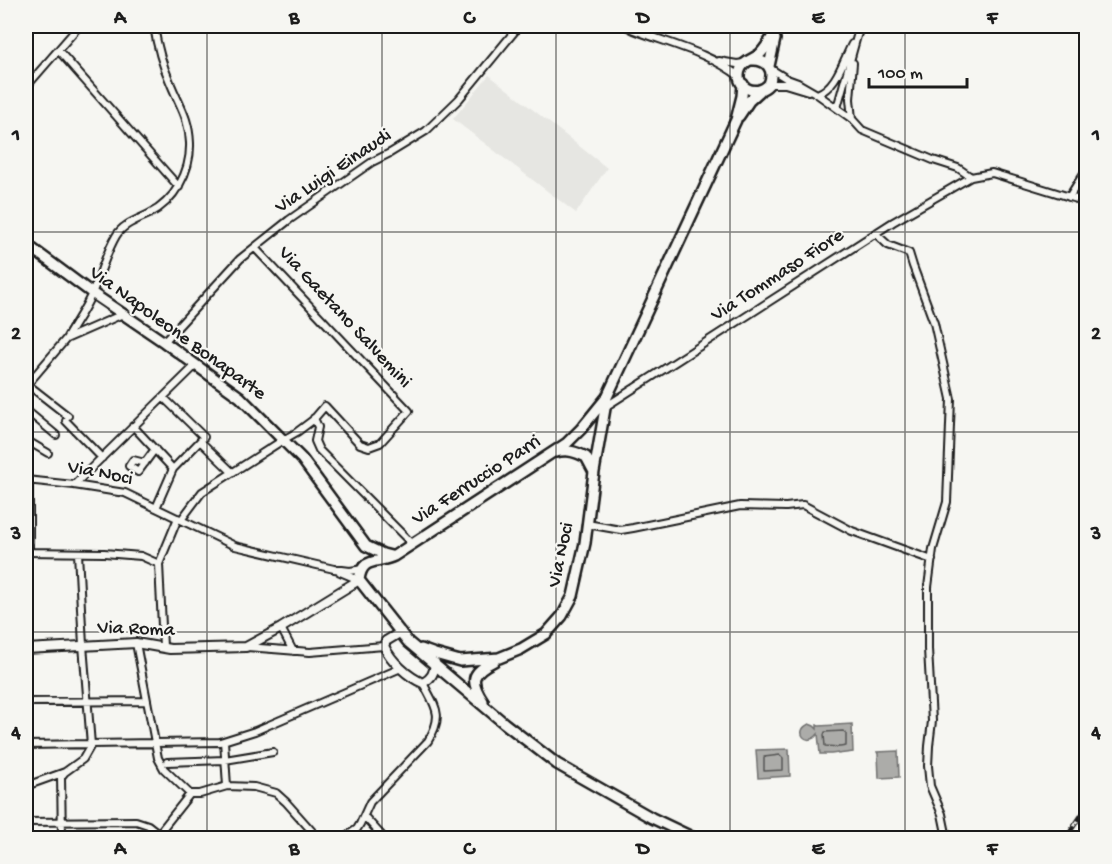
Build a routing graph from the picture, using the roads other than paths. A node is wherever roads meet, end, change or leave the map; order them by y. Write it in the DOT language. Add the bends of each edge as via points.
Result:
graph roads {
  1 [pos="79,26"];
  2 [pos="154,26"];
  3 [pos="519,26"];
  4 [pos="626,26"];
  5 [pos="779,26"];
  6 [pos="861,26"];
  7 [pos="857,36"];
  8 [pos="58,50"];
  9 [pos="712,59"];
  10 [pos="748,61"];
  11 [pos="770,68"];
  12 [pos="741,81"];
  13 [pos="769,84"];
  14 [pos="26,87"];
  15 [pos="760,91"];
  16 [pos="817,94"];
  17 [pos="837,108"];
  18 [pos="852,118"];
  19 [pos="735,120"];
  20 [pos="1086,170"];
  21 [pos="971,177"];
  22 [pos="179,187"];
  23 [pos="1069,197"];
  24 [pos="1086,202"];
  25 [pos="875,233"];
  26 [pos="26,244"];
  27 [pos="255,248"];
  28 [pos="92,293"];
  29 [pos="123,314"];
  30 [pos="66,339"];
  31 [pos="164,342"];
  32 [pos="196,366"];
  33 [pos="26,385"];
  34 [pos="164,398"];
  35 [pos="606,402"];
  36 [pos="26,410"];
  37 [pos="314,418"];
  38 [pos="133,426"];
  39 [pos="56,435"];
  40 [pos="202,439"];
  41 [pos="26,440"];
  42 [pos="283,440"];
  43 [pos="155,449"];
  44 [pos="48,453"];
  45 [pos="552,454"];
  46 [pos="102,458"];
  47 [pos="145,463"];
  48 [pos="173,469"];
  49 [pos="232,472"];
  50 [pos="594,472"];
  51 [pos="27,480"];
  52 [pos="74,485"];
  53 [pos="156,508"];
  54 [pos="179,519"];
  55 [pos="587,524"];
  56 [pos="412,544"];
  57 [pos="366,546"];
  58 [pos="27,551"];
  59 [pos="78,553"];
  60 [pos="394,556"];
  61 [pos="932,560"];
  62 [pos="159,564"];
  63 [pos="364,567"];
  64 [pos="334,569"];
  65 [pos="359,580"];
  66 [pos="281,628"];
  67 [pos="401,632"];
  68 [pos="136,643"];
  69 [pos="83,645"];
  70 [pos="384,646"];
  71 [pos="413,646"];
  72 [pos="163,647"];
  73 [pos="246,647"];
  74 [pos="26,649"];
  75 [pos="293,651"];
  76 [pos="499,658"];
  77 [pos="435,663"];
  78 [pos="401,668"];
  79 [pos="423,683"];
  80 [pos="147,701"];
  81 [pos="26,702"];
  82 [pos="87,702"];
  83 [pos="489,710"];
  84 [pos="224,741"];
  85 [pos="156,743"];
  86 [pos="26,745"];
  87 [pos="91,745"];
  88 [pos="273,752"];
  89 [pos="225,760"];
  90 [pos="167,762"];
  91 [pos="64,772"];
  92 [pos="26,786"];
  93 [pos="227,786"];
  94 [pos="190,794"];
  95 [pos="364,816"];
  96 [pos="26,822"];
  97 [pos="62,822"];
  98 [pos="160,836"];
  99 [pos="62,838"];
  100 [pos="318,838"];
  101 [pos="344,838"];
  102 [pos="384,838"];
  103 [pos="694,838"];
  104 [pos="947,838"];
  1 -- 8 [label="street"];
  2 -- 22 [label="street" via="163,65 187,121 189,160"];
  3 -- 27 [label="street, Via Luigi Einaudi" via="459,99 426,131 372,162"];
  4 -- 9 [label="street"];
  5 -- 10 [label="main road" via="768,45"];
  5 -- 11 [label="main road"];
  6 -- 7 [label="street"];
  7 -- 16 [label="street" via="832,84"];
  7 -- 17 [label="street"];
  7 -- 18 [label="street" via="850,85"];
  8 -- 14 [label="street"];
  8 -- 22 [label="street"];
  9 -- 10 [label="street" via="736,64"];
  9 -- 12 [label="street"];
  10 -- 11 [label="main road" via="763,61"];
  10 -- 12 [label="main road" via="741,70"];
  11 -- 13 [label="main road"];
  11 -- 16 [label="street"];
  12 -- 15 [label="main road" via="752,91"];
  12 -- 19 [label="main road, Via Noci" via="742,96"];
  13 -- 15 [label="main road"];
  13 -- 16 [label="street" via="785,84"];
  15 -- 19 [label="main road, Via Noci"];
  16 -- 17 [label="street"];
  17 -- 18 [label="street"];
  18 -- 21 [label="street" via="862,130 958,168"];
  19 -- 35 [label="main road, Via Noci"];
  20 -- 23 [label="street"];
  21 -- 23 [label="street" via="992,173"];
  21 -- 25 [label="street, Via Tommaso Fiore"];
  22 -- 28 [label="street" via="160,207 117,234"];
  23 -- 24 [label="street"];
  25 -- 35 [label="street, Via Tommaso Fiore"];
  25 -- 61 [label="street" via="888,245 909,253 934,323 951,399 947,502"];
  26 -- 28 [label="main road, Via Napoleone Bonaparte"];
  27 -- 31 [label="street, Via Luigi Einaudi" via="240,259"];
  27 -- 37 [label="street, Via Gaetano Salvemini" via="410,411 380,443 369,447 360,444 325,406"];
  28 -- 29 [label="main road, Via Napoleone Bonaparte"];
  28 -- 30 [label="street"];
  29 -- 30 [label="street"];
  29 -- 31 [label="main road, Via Napoleone Bonaparte"];
  30 -- 33 [label="street"];
  31 -- 32 [label="main road, Via Napoleone Bonaparte"];
  32 -- 34 [label="street"];
  32 -- 42 [label="main road, Via Napoleone Bonaparte" via="240,397"];
  33 -- 46 [label="street" via="67,418"];
  34 -- 38 [label="street"];
  34 -- 40 [label="street"];
  35 -- 45 [label="main road, Via Ferruccio Parri"];
  35 -- 50 [label="main road, Via Noci"];
  36 -- 39 [label="street"];
  37 -- 42 [label="street"];
  37 -- 56 [label="street" via="319,450"];
  38 -- 43 [label="street"];
  38 -- 46 [label="street"];
  40 -- 48 [label="street"];
  40 -- 49 [label="street"];
  41 -- 44 [label="street"];
  42 -- 49 [label="street"];
  42 -- 57 [label="main road, Via Napoleone Bonaparte" via="302,459"];
  43 -- 47 [label="street"];
  43 -- 48 [label="street"];
  45 -- 50 [label="main road" via="577,453 586,457"];
  45 -- 56 [label="main road, Via Ferruccio Parri"];
  46 -- 52 [label="street"];
  48 -- 53 [label="street"];
  49 -- 54 [label="street" via="202,492"];
  50 -- 55 [label="main road, Via Noci"];
  51 -- 52 [label="street, Via Noci"];
  51 -- 58 [label="street"];
  52 -- 53 [label="street, Via Noci" via="125,493"];
  53 -- 54 [label="street, Via Noci"];
  54 -- 62 [label="street"];
  54 -- 64 [label="street, Via Noci" via="235,546"];
  55 -- 61 [label="street" via="621,530 740,506 803,505 852,531"];
  55 -- 76 [label="main road, Via Noci" via="573,596 562,616 546,634"];
  56 -- 60 [label="main road, Via Ferruccio Parri"];
  57 -- 60 [label="main road"];
  57 -- 63 [label="main road" via="369,554"];
  58 -- 59 [label="street"];
  59 -- 62 [label="street" via="141,556"];
  59 -- 69 [label="street"];
  60 -- 63 [label="main road, Via Ferruccio Parri" via="371,561"];
  61 -- 104 [label="street" via="928,587 932,721 928,765 930,786"];
  62 -- 72 [label="street"];
  63 -- 64 [label="street, Via Noci" via="350,571"];
  63 -- 65 [label="main road"];
  64 -- 65 [label="street, Via Noci"];
  65 -- 66 [label="street"];
  65 -- 67 [label="main road"];
  66 -- 73 [label="street"];
  66 -- 75 [label="street"];
  67 -- 70 [label="street"];
  67 -- 71 [label="main road"];
  68 -- 69 [label="street, Via Roma"];
  68 -- 72 [label="street, Via Roma"];
  68 -- 80 [label="street"];
  69 -- 74 [label="street, Via Roma"];
  69 -- 82 [label="street"];
  70 -- 75 [label="street"];
  70 -- 78 [label="street"];
  71 -- 76 [label="main road, Via Noci" via="460,661"];
  71 -- 77 [label="main road"];
  72 -- 73 [label="street, Via Roma"];
  73 -- 75 [label="street"];
  76 -- 83 [label="main road" via="483,666 473,682"];
  77 -- 79 [label="street" via="432,676"];
  77 -- 83 [label="main road"];
  78 -- 79 [label="street"];
  78 -- 84 [label="street"];
  79 -- 95 [label="street" via="434,705 438,721 435,730 370,802"];
  80 -- 82 [label="street"];
  80 -- 85 [label="street"];
  81 -- 82 [label="street"];
  82 -- 87 [label="street"];
  83 -- 103 [label="main road" via="558,764"];
  84 -- 85 [label="street"];
  84 -- 89 [label="street"];
  85 -- 87 [label="street"];
  85 -- 94 [label="street" via="164,769"];
  86 -- 87 [label="street"];
  87 -- 91 [label="street" via="83,759"];
  88 -- 89 [label="street"];
  89 -- 90 [label="street"];
  89 -- 93 [label="street"];
  91 -- 92 [label="street"];
  91 -- 97 [label="street"];
  93 -- 94 [label="street" via="200,795"];
  93 -- 100 [label="street" via="276,793"];
  94 -- 98 [label="street"];
  95 -- 101 [label="street" via="357,829"];
  95 -- 102 [label="street"];
  96 -- 97 [label="street"];
  97 -- 98 [label="street" via="136,821"];
  97 -- 99 [label="street"];
}
